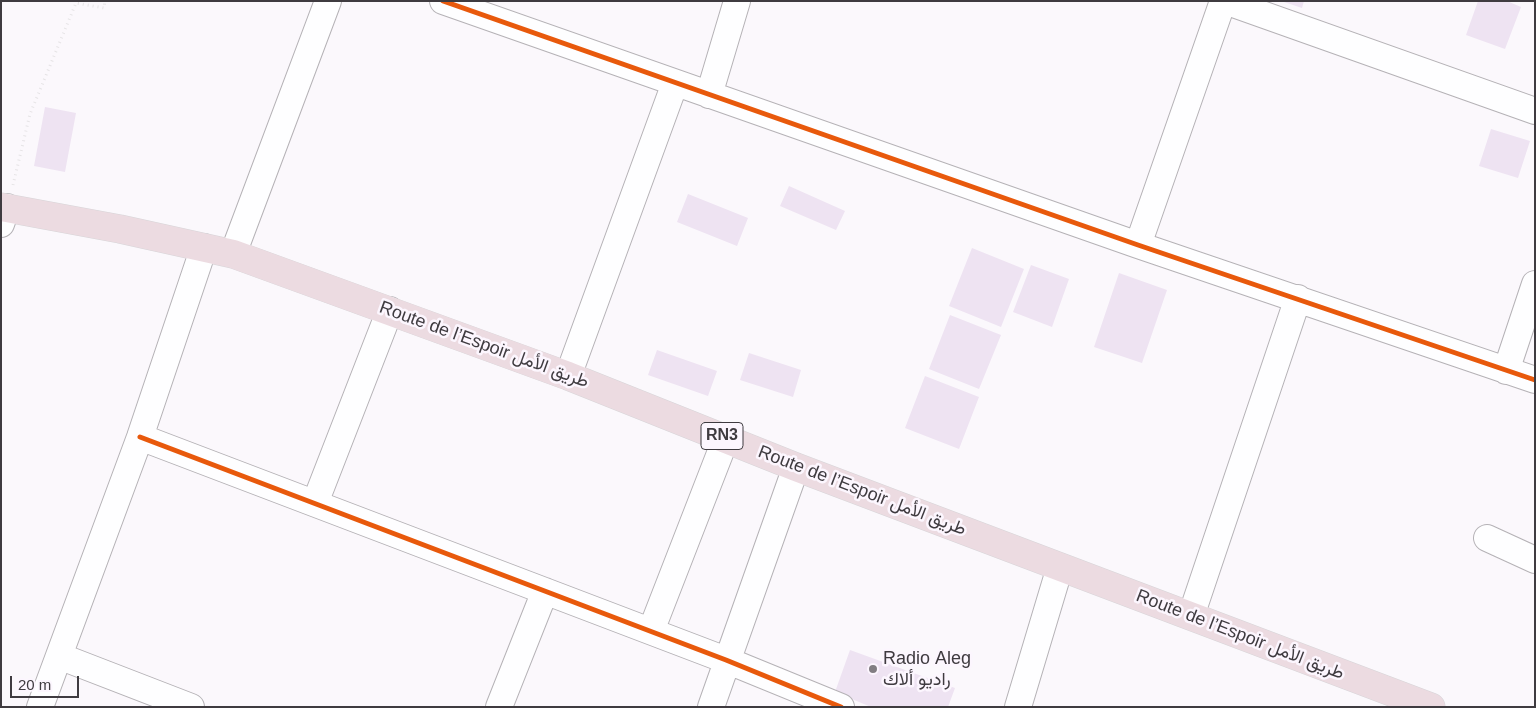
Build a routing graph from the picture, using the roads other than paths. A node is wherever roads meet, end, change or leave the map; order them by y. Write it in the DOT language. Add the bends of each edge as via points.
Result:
graph roads {
  1 [pos="328,1"];
  2 [pos="443,1"];
  3 [pos="737,1"];
  4 [pos="1224,1"];
  5 [pos="675,83"];
  6 [pos="709,95"];
  7 [pos="1535,110"];
  8 [pos="3,213"];
  9 [pos="1138,245"];
  10 [pos="204,247"];
  11 [pos="233,254"];
  12 [pos="1535,284"];
  13 [pos="1298,298"];
  14 [pos="390,310"];
  15 [pos="1506,371"];
  16 [pos="568,376"];
  17 [pos="1535,380"];
  18 [pos="140,437"];
  19 [pos="726,438"];
  20 [pos="796,467"];
  21 [pos="315,503"];
  22 [pos="1487,538"];
  23 [pos="1535,560"];
  24 [pos="1060,568"];
  25 [pos="544,591"];
  26 [pos="1190,616"];
  27 [pos="651,631"];
  28 [pos="59,656"];
  29 [pos="726,660"];
  30 [pos="40,707"];
  31 [pos="191,707"];
  32 [pos="499,707"];
  33 [pos="711,707"];
  34 [pos="841,707"];
  35 [pos="1018,707"];
  36 [pos="1431,707"];
  1 -- 11 [label="street"];
  2 -- 5 [label="street"];
  3 -- 6 [label="street"];
  4 -- 7 [label="street"];
  4 -- 9 [label="street"];
  5 -- 6 [label="street"];
  5 -- 16 [label="street"];
  6 -- 9 [label="street"];
  8 -- 10 [label="highway, Route de l’Espoir طريق الأمل / RN3"];
  9 -- 13 [label="street"];
  10 -- 11 [label="highway, Route de l’Espoir طريق الأمل / RN3"];
  10 -- 18 [label="street"];
  11 -- 14 [label="highway, Route de l’Espoir طريق الأمل / RN3"];
  12 -- 15 [label="street"];
  13 -- 15 [label="street"];
  13 -- 26 [label="street"];
  14 -- 16 [label="highway, Route de l’Espoir طريق الأمل / RN3"];
  14 -- 21 [label="street"];
  15 -- 17 [label="street"];
  16 -- 19 [label="highway, Route de l’Espoir طريق الأمل / RN3"];
  18 -- 21 [label="street"];
  18 -- 28 [label="street"];
  19 -- 20 [label="highway, Route de l’Espoir طريق الأمل / RN3"];
  19 -- 27 [label="street"];
  20 -- 24 [label="highway, Route de l’Espoir طريق الأمل / RN3"];
  20 -- 29 [label="street"];
  21 -- 25 [label="street"];
  22 -- 23 [label="street"];
  24 -- 26 [label="highway, Route de l’Espoir طريق الأمل / RN3"];
  24 -- 35 [label="street"];
  25 -- 27 [label="street"];
  25 -- 32 [label="street"];
  26 -- 36 [label="highway, Route de l’Espoir طريق الأمل / RN3"];
  27 -- 29 [label="street"];
  28 -- 30 [label="street"];
  28 -- 31 [label="street"];
  29 -- 33 [label="street"];
  29 -- 34 [label="street"];
}
